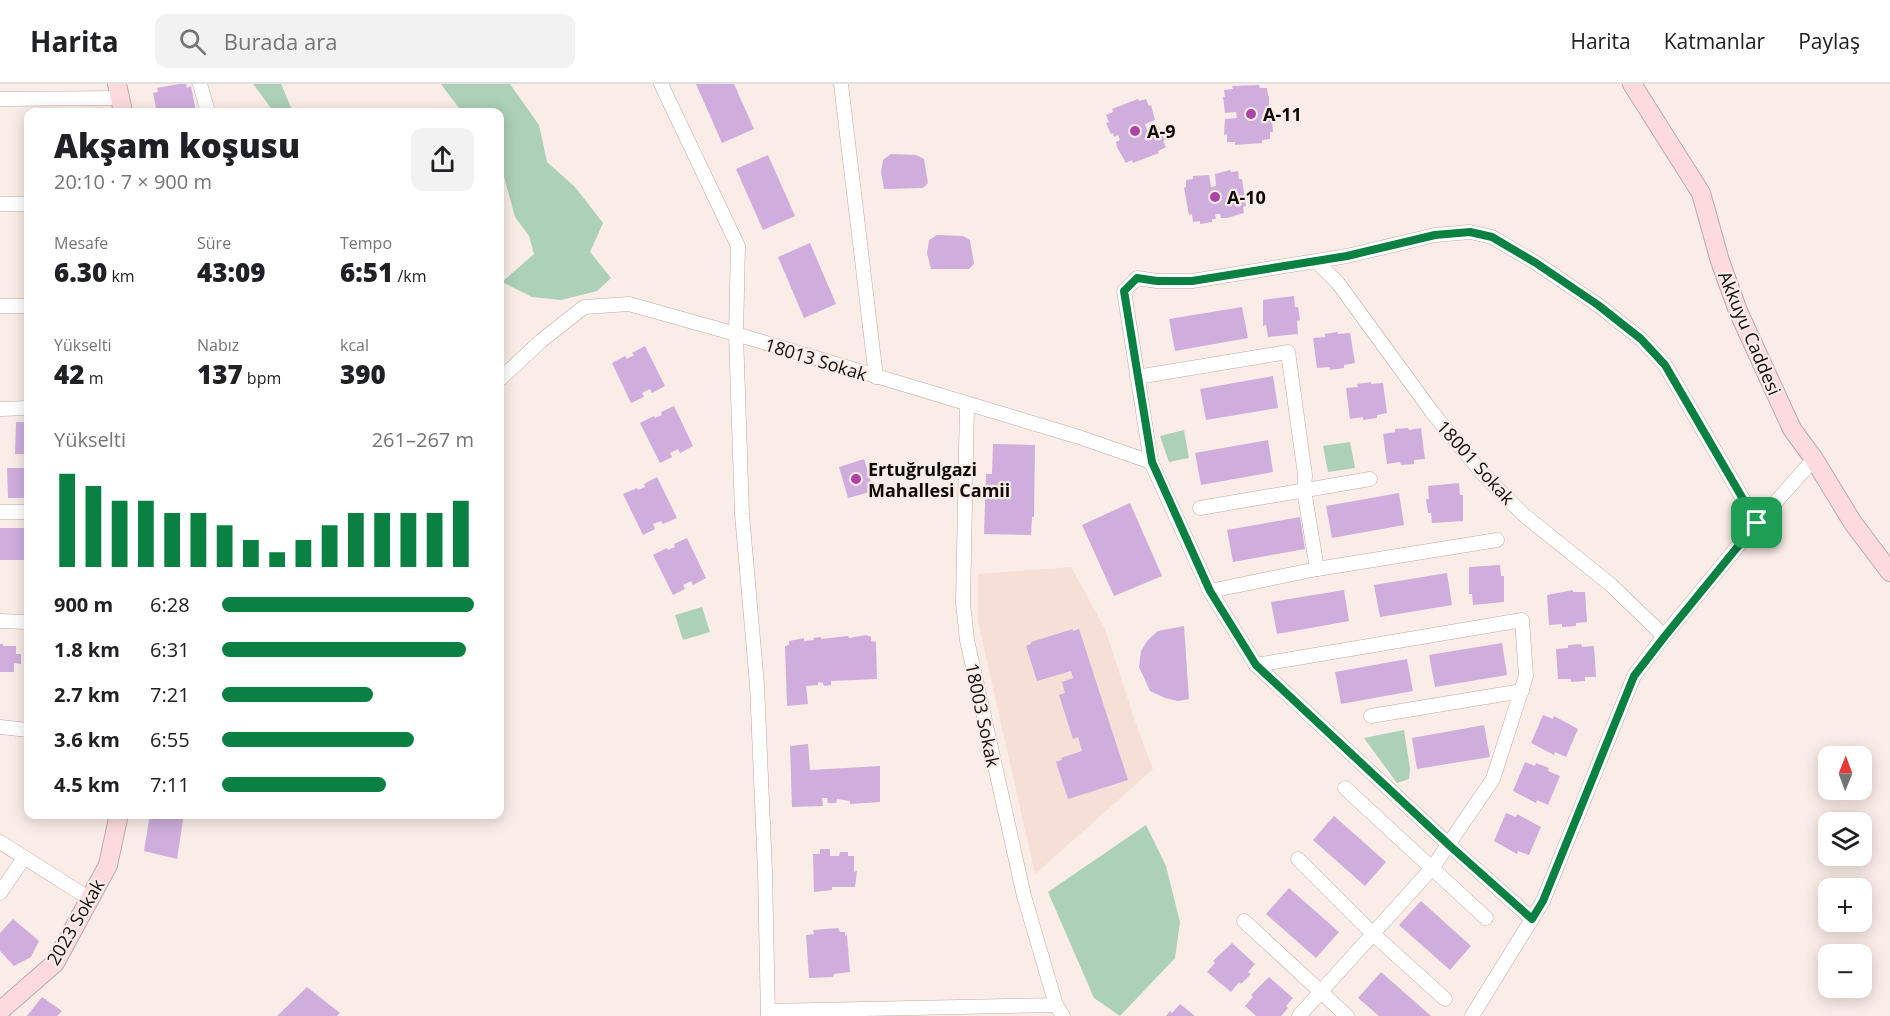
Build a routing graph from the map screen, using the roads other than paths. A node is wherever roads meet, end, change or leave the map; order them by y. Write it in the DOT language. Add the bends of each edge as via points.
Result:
graph roads {
  1 [pos="200,84"];
  2 [pos="661,84"];
  3 [pos="841,84"];
  4 [pos="1632,84"];
  5 [pos="120,98"];
  6 [pos="0,99"];
  7 [pos="207,108"];
  8 [pos="0,204"];
  9 [pos="24,204"];
  10 [pos="1317,262"];
  11 [pos="0,306"];
  12 [pos="24,306"];
  13 [pos="736,334"];
  14 [pos="504,375"];
  15 [pos="876,377"];
  16 [pos="1137,377"];
  17 [pos="967,404"];
  18 [pos="24,408"];
  19 [pos="0,409"];
  20 [pos="1814,459"];
  21 [pos="1152,462"];
  22 [pos="1370,479"];
  23 [pos="1304,490"];
  24 [pos="1200,508"];
  25 [pos="0,512"];
  26 [pos="24,512"];
  27 [pos="1757,523"];
  28 [pos="1497,540"];
  29 [pos="1317,569"];
  30 [pos="1890,572"];
  31 [pos="1210,591"];
  32 [pos="0,621"];
  33 [pos="24,622"];
  34 [pos="1665,636"];
  35 [pos="1256,665"];
  36 [pos="1522,691"];
  37 [pos="1371,716"];
  38 [pos="0,727"];
  39 [pos="24,730"];
  40 [pos="1345,788"];
  41 [pos="118,819"];
  42 [pos="0,842"];
  43 [pos="1449,845"];
  44 [pos="24,858"];
  45 [pos="1298,860"];
  46 [pos="1433,867"];
  47 [pos="0,893"];
  48 [pos="90,899"];
  49 [pos="1486,918"];
  50 [pos="1532,919"];
  51 [pos="1245,921"];
  52 [pos="1372,933"];
  53 [pos="1321,990"];
  54 [pos="1445,999"];
  55 [pos="1060,1010"];
  56 [pos="0,1011"];
  57 [pos="768,1014"];
  58 [pos="1299,1016"];
  59 [pos="1347,1016"];
  60 [pos="1472,1016"];
  1 -- 7 [label="street"];
  2 -- 13 [label="street" via="738,246"];
  3 -- 15 [label="street"];
  4 -- 20 [label="street, Akkuyu Caddesi" via="1701,193 1738,311 1792,429"];
  5 -- 6 [label="street"];
  8 -- 9 [label="street"];
  10 -- 16 [label="street" via="1192,281 1137,278 1124,291"];
  10 -- 27 [label="street" via="1435,235 1470,232 1492,237 1536,263 1598,305 1641,339 1665,365"];
  10 -- 34 [label="street, 18001 Sokak" via="1338,283 1432,412 1482,472 1524,515 1611,585"];
  11 -- 12 [label="street"];
  13 -- 14 [label="street, 18013 Sokak" via="629,304 584,307"];
  13 -- 15 [label="street, 18013 Sokak"];
  13 -- 57 [label="street" via="742,514 757,696"];
  15 -- 17 [label="street, 18013 Sokak"];
  16 -- 21 [label="street"];
  16 -- 23 [label="street" via="1288,352"];
  17 -- 21 [label="street, 18013 Sokak"];
  17 -- 55 [label="street, 18003 Sokak" via="963,603 967,640 1024,896"];
  18 -- 19 [label="street"];
  20 -- 27 [label="street"];
  20 -- 30 [label="street, Akkuyu Caddesi" via="1853,523"];
  21 -- 31 [label="street"];
  22 -- 23 [label="street"];
  23 -- 24 [label="street"];
  23 -- 29 [label="street"];
  25 -- 26 [label="street"];
  27 -- 34 [label="street"];
  28 -- 29 [label="street"];
  29 -- 31 [label="street"];
  31 -- 35 [label="street"];
  32 -- 33 [label="street"];
  34 -- 50 [label="street" via="1634,676 1543,901"];
  35 -- 36 [label="street" via="1522,620 1526,676"];
  35 -- 43 [label="street"];
  36 -- 37 [label="street"];
  36 -- 43 [label="street" via="1493,779"];
  38 -- 39 [label="street"];
  40 -- 46 [label="street"];
  41 -- 48 [label="street, 2023 Sokak" via="108,865"];
  42 -- 44 [label="street"];
  43 -- 46 [label="street"];
  43 -- 50 [label="street"];
  44 -- 47 [label="street"];
  44 -- 48 [label="street"];
  45 -- 52 [label="street"];
  46 -- 49 [label="street"];
  46 -- 52 [label="street"];
  48 -- 56 [label="street, 2023 Sokak" via="56,963"];
  50 -- 60 [label="street"];
  51 -- 53 [label="street"];
  52 -- 53 [label="street"];
  52 -- 54 [label="street"];
  53 -- 58 [label="street"];
  53 -- 59 [label="street"];
  55 -- 57 [label="street"];
}
